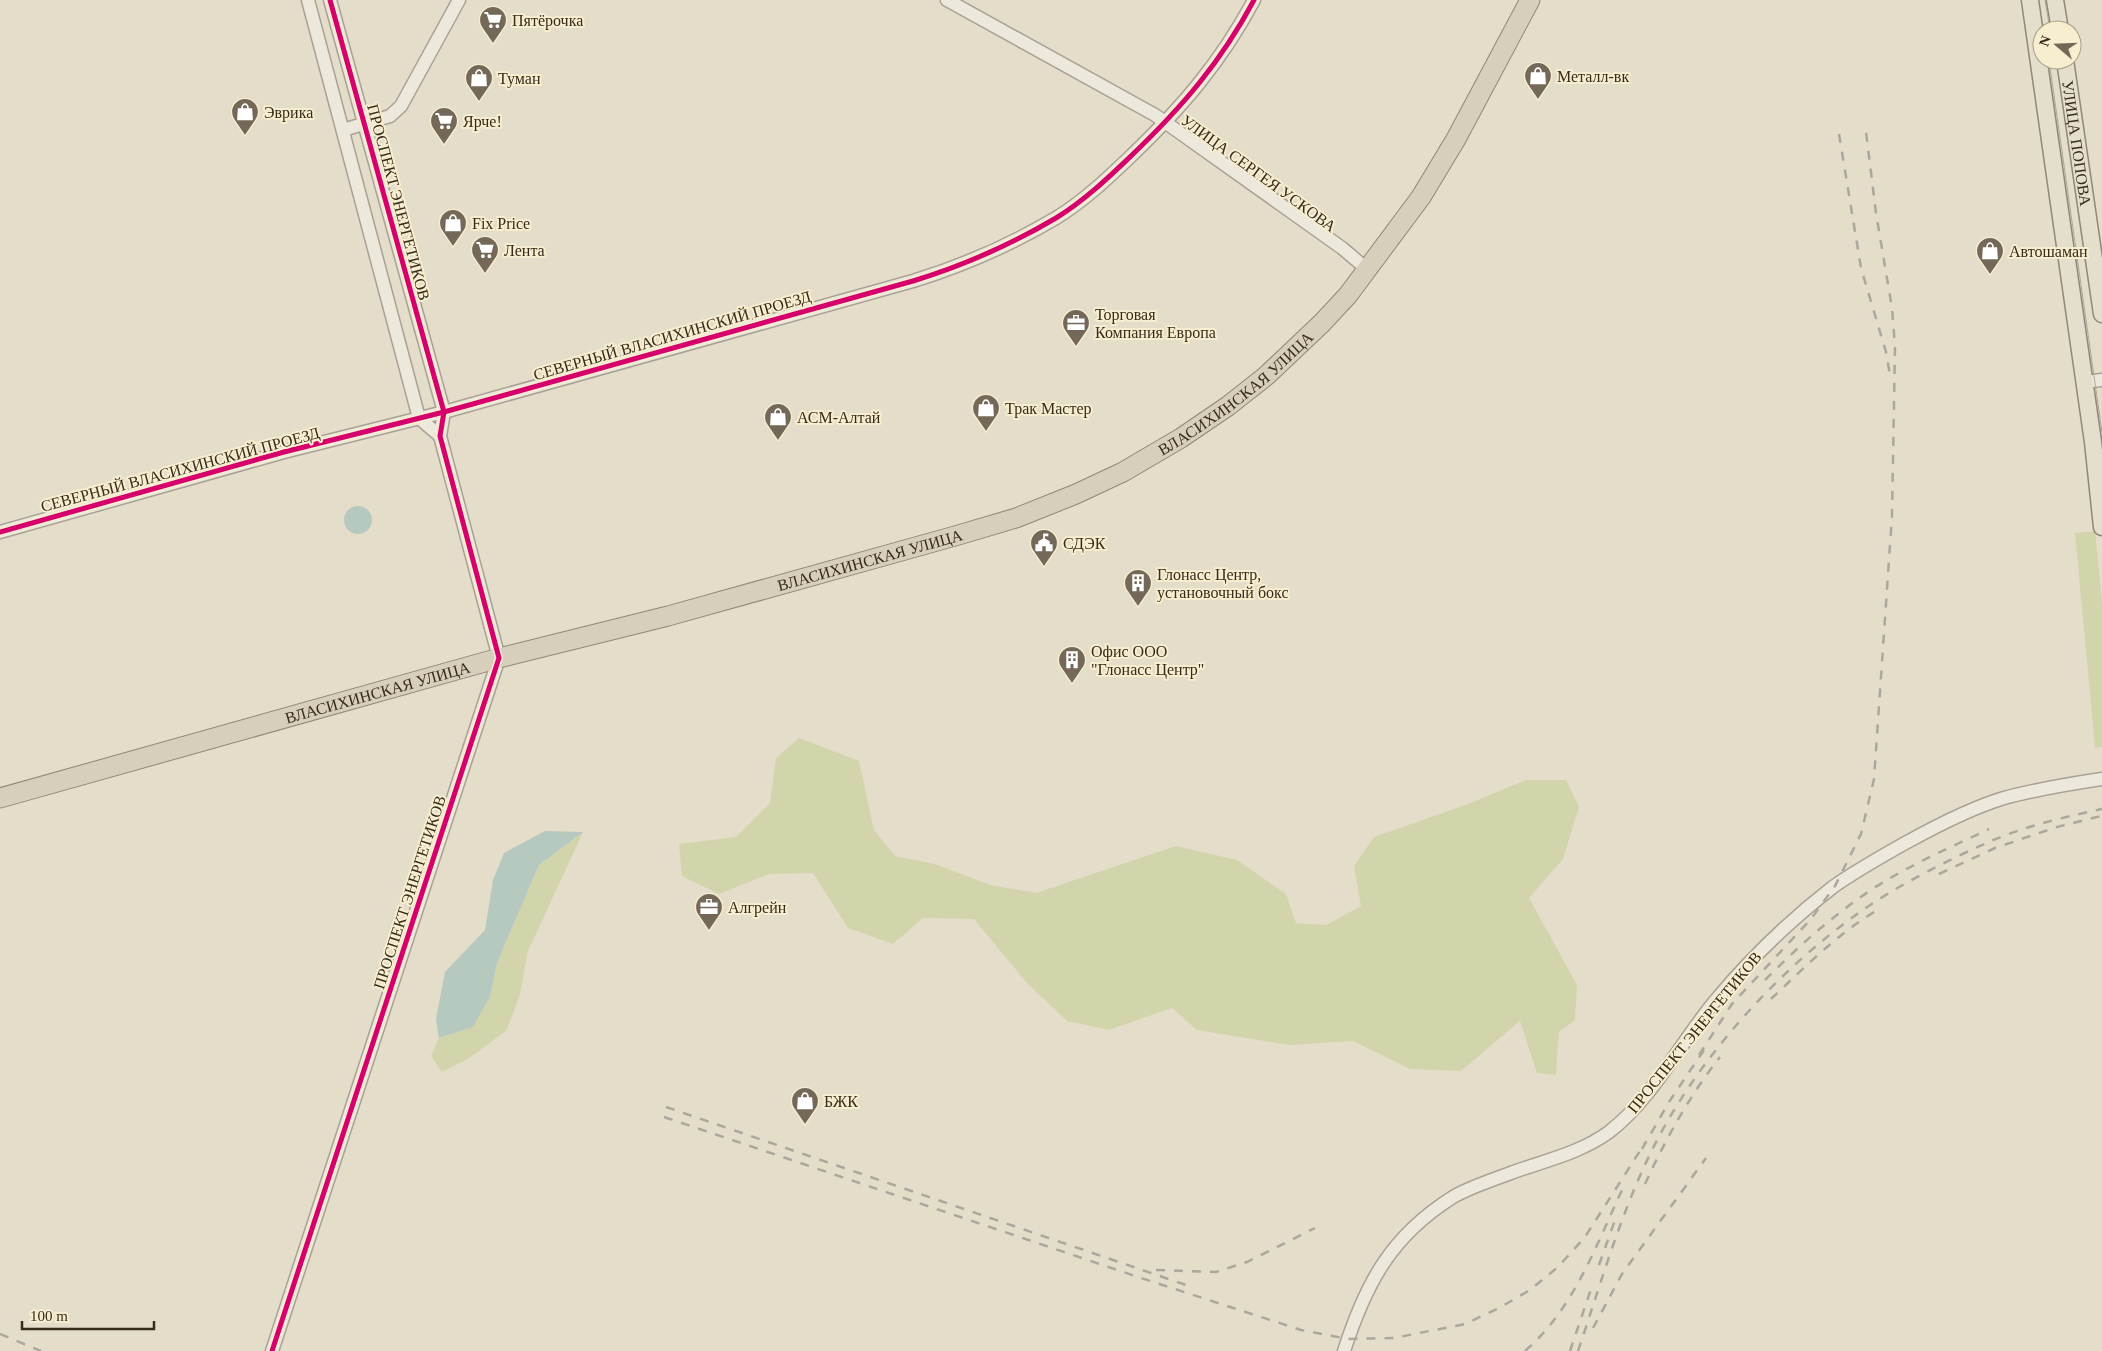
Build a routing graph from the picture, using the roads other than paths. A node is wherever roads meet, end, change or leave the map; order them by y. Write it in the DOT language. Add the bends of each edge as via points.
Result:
graph roads {
  1 [pos="308,0"];
  2 [pos="330,0"];
  3 [pos="459,0"];
  4 [pos="947,0"];
  5 [pos="1254,0"];
  6 [pos="1530,0"];
  7 [pos="2030,0"];
  8 [pos="2055,0"];
  9 [pos="2058,20"];
  10 [pos="2066,70"];
  11 [pos="1166,122"];
  12 [pos="364,124"];
  13 [pos="342,130"];
  14 [pos="1368,270"];
  15 [pos="2102,314"];
  16 [pos="2102,380"];
  17 [pos="2084,382"];
  18 [pos="444,412"];
  19 [pos="419,418"];
  20 [pos="440,436"];
  21 [pos="2102,527"];
  22 [pos="0,532"];
  23 [pos="499,658"];
  24 [pos="2102,779"];
  25 [pos="0,798"];
  26 [pos="272,1351"];
  27 [pos="1344,1351"];
  1 -- 13 [label="street"];
  2 -- 12 [label="street, ПРОСПЕКТ ЭНЕРГЕТИКОВ"];
  3 -- 12 [label="street" via="401,106 390,116"];
  4 -- 11 [label="street, УЛИЦА СЕРГЕЯ УСКОВА"];
  5 -- 11 [label="street, СЕВЕРНЫЙ ВЛАСИХИНСКИЙ ПРОЕЗД" via="1241,25 1205,76"];
  6 -- 14 [label="highway, ВЛАСИХИНСКАЯ УЛИЦА" via="1456,139 1421,197"];
  7 -- 17 [label="main road, УЛИЦА ПОПОВА"];
  8 -- 9 [label="main road"];
  10 -- 15 [label="main road, УЛИЦА ПОПОВА"];
  11 -- 14 [label="street, УЛИЦА СЕРГЕЯ УСКОВА"];
  11 -- 18 [label="street, СЕВЕРНЫЙ ВЛАСИХИНСКИЙ ПРОЕЗД" via="1112,174 1068,210 947,271"];
  12 -- 13 [label="street"];
  12 -- 18 [label="street, ПРОСПЕКТ ЭНЕРГЕТИКОВ"];
  13 -- 19 [label="street"];
  14 -- 23 [label="highway, ВЛАСИХИНСКАЯ УЛИЦА" via="1322,323 1266,376 1228,406 1123,472 1076,494 1016,518 955,536 668,616"];
  16 -- 17 [label="street"];
  17 -- 21 [label="main road, УЛИЦА ПОПОВА"];
  18 -- 19 [label="street, СЕВЕРНЫЙ ВЛАСИХИНСКИЙ ПРОЕЗД"];
  18 -- 20 [label="street"];
  19 -- 20 [label="street"];
  19 -- 22 [label="street, СЕВЕРНЫЙ ВЛАСИХИНСКИЙ ПРОЕЗД" via="284,452"];
  20 -- 23 [label="street"];
  23 -- 25 [label="highway, ВЛАСИХИНСКАЯ УЛИЦА"];
  23 -- 26 [label="street, ПРОСПЕКТ ЭНЕРГЕТИКОВ"];
  24 -- 27 [label="street, ПРОСПЕКТ ЭНЕРГЕТИКОВ" via="2003,798 1959,814 1835,886 1775,936 1742,969 1712,1004 1648,1092 1609,1132 1558,1158 1455,1195 1397,1242 1379,1268 1357,1311"];
}
